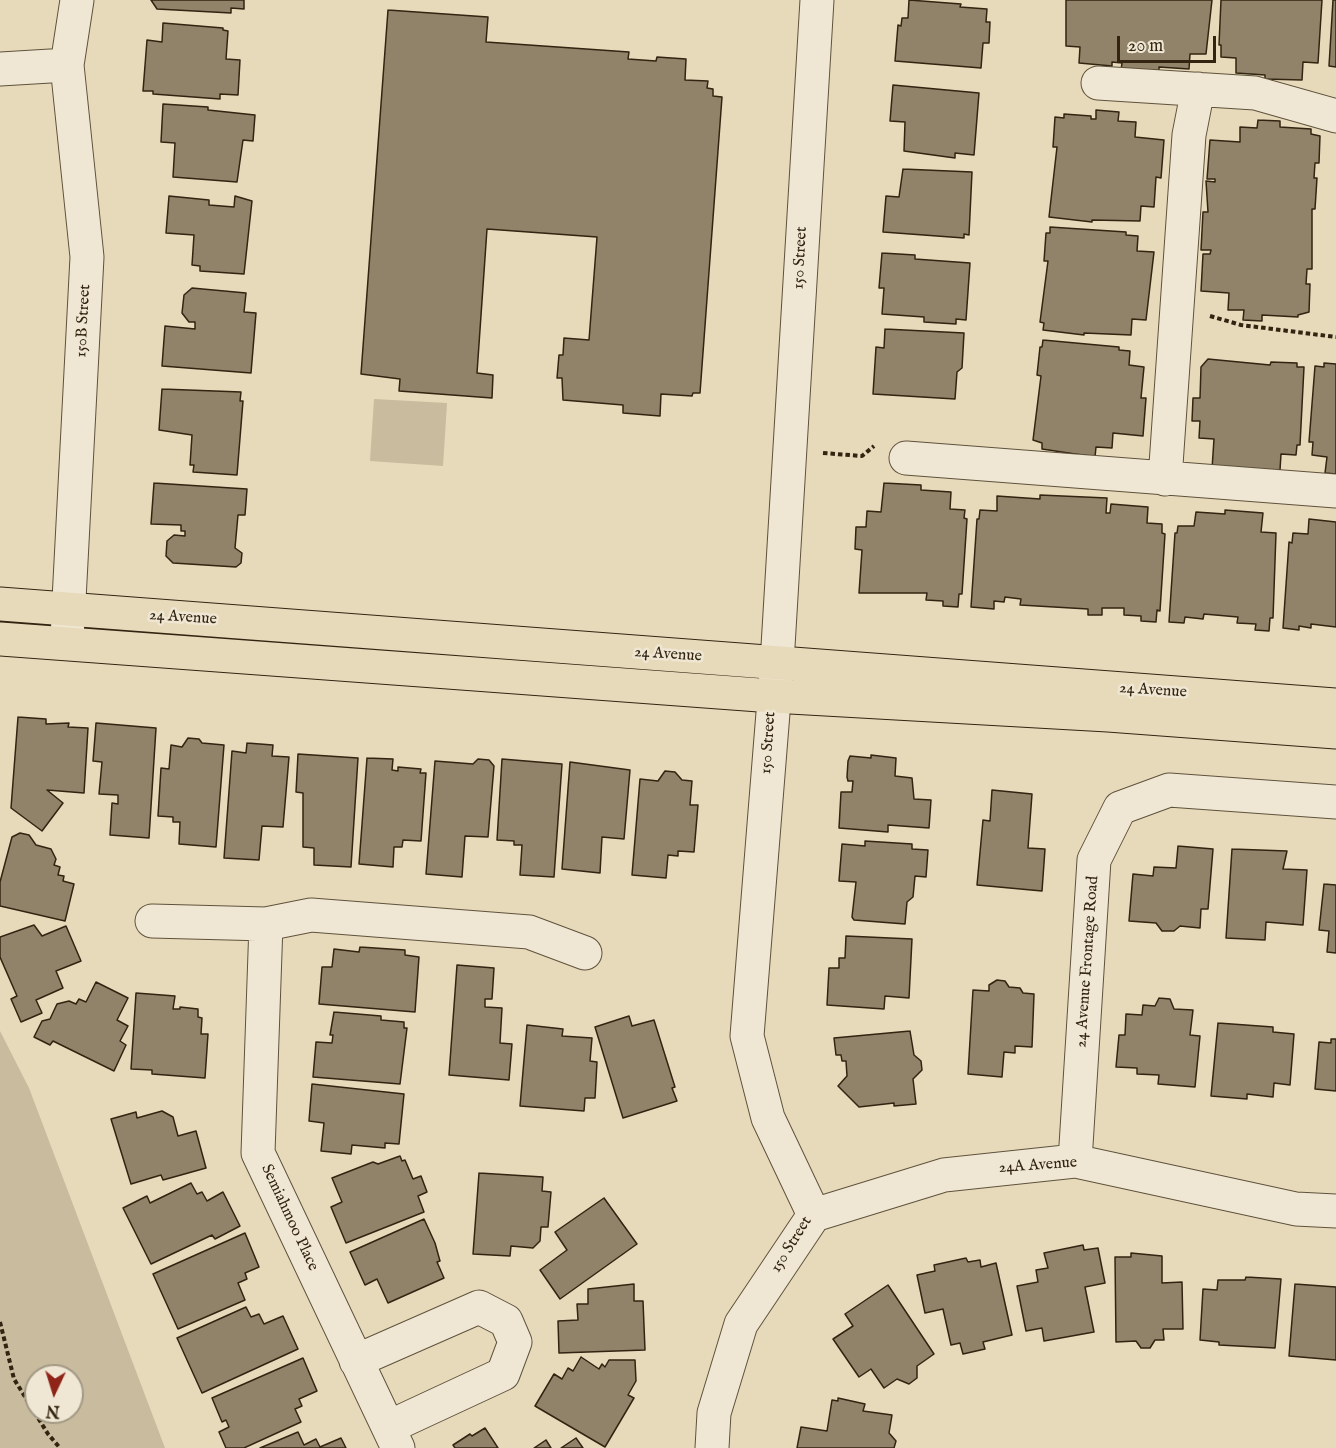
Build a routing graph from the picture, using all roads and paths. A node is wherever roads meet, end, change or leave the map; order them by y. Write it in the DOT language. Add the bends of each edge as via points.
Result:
graph roads {
  1 [pos="77,0"];
  2 [pos="817,0"];
  3 [pos="67,65"];
  4 [pos="0,69"];
  5 [pos="1098,83"];
  6 [pos="1198,89"];
  7 [pos="1336,116"];
  8 [pos="1177,307"];
  9 [pos="1336,337"];
  10 [pos="789,451"];
  11 [pos="906,458"];
  12 [pos="1166,479"];
  13 [pos="1336,491"];
  14 [pos="0,604"];
  15 [pos="69,609"];
  16 [pos="0,639"];
  17 [pos="66,644"];
  18 [pos="777,663"];
  19 [pos="773,696"];
  20 [pos="1336,705"];
  21 [pos="1336,732"];
  22 [pos="1336,802"];
  23 [pos="152,921"];
  24 [pos="266,924"];
  25 [pos="585,953"];
  26 [pos="1074,1161"];
  27 [pos="1336,1211"];
  28 [pos="814,1215"];
  29 [pos="0,1322"];
  30 [pos="356,1361"];
  31 [pos="394,1438"];
  32 [pos="60,1448"];
  33 [pos="712,1448"];
  1 -- 3 [label="street, 150B Street"];
  2 -- 10 [label="street, 150 Street"];
  3 -- 4 [label="street"];
  3 -- 15 [label="street, 150B Street" via="87,257"];
  5 -- 6 [label="street"];
  6 -- 7 [label="street" via="1255,93"];
  6 -- 8 [label="street" via="1189,135"];
  8 -- 9 [label="path" via="1242,326"];
  8 -- 12 [label="street"];
  10 -- 11 [label="path" via="862,456 888,432 895,433"];
  10 -- 18 [label="street, 150 Street"];
  11 -- 12 [label="street"];
  12 -- 13 [label="street"];
  14 -- 15 [label="main road, 24 Avenue"];
  15 -- 17 [label="street, 150B Street"];
  15 -- 18 [label="main road, 24 Avenue"];
  16 -- 17 [label="main road, 24 Avenue"];
  17 -- 19 [label="main road, 24 Avenue"];
  18 -- 19 [label="street, 150 Street"];
  18 -- 20 [label="main road, 24 Avenue"];
  19 -- 21 [label="main road, 24 Avenue"];
  19 -- 28 [label="street, 150 Street" via="747,1036 768,1118"];
  22 -- 26 [label="street, 24 Avenue Frontage Road" via="1169,790 1120,808 1094,861"];
  23 -- 24 [label="street"];
  24 -- 25 [label="street" via="311,915 529,932"];
  24 -- 30 [label="street, Semiahmoo Place" via="258,1153"];
  26 -- 27 [label="street, 24A Avenue" via="1296,1209"];
  26 -- 28 [label="street, 24A Avenue" via="944,1175"];
  28 -- 33 [label="street, 150 Street" via="741,1323 714,1413"];
  29 -- 32 [label="path" via="14,1379"];
  30 -- 31 [label="street, Semiahmoo Place"];
  30 -- 31 [label="street, Semiahmoo Place" via="479,1307 507,1321 515,1342 503,1374"];
}
